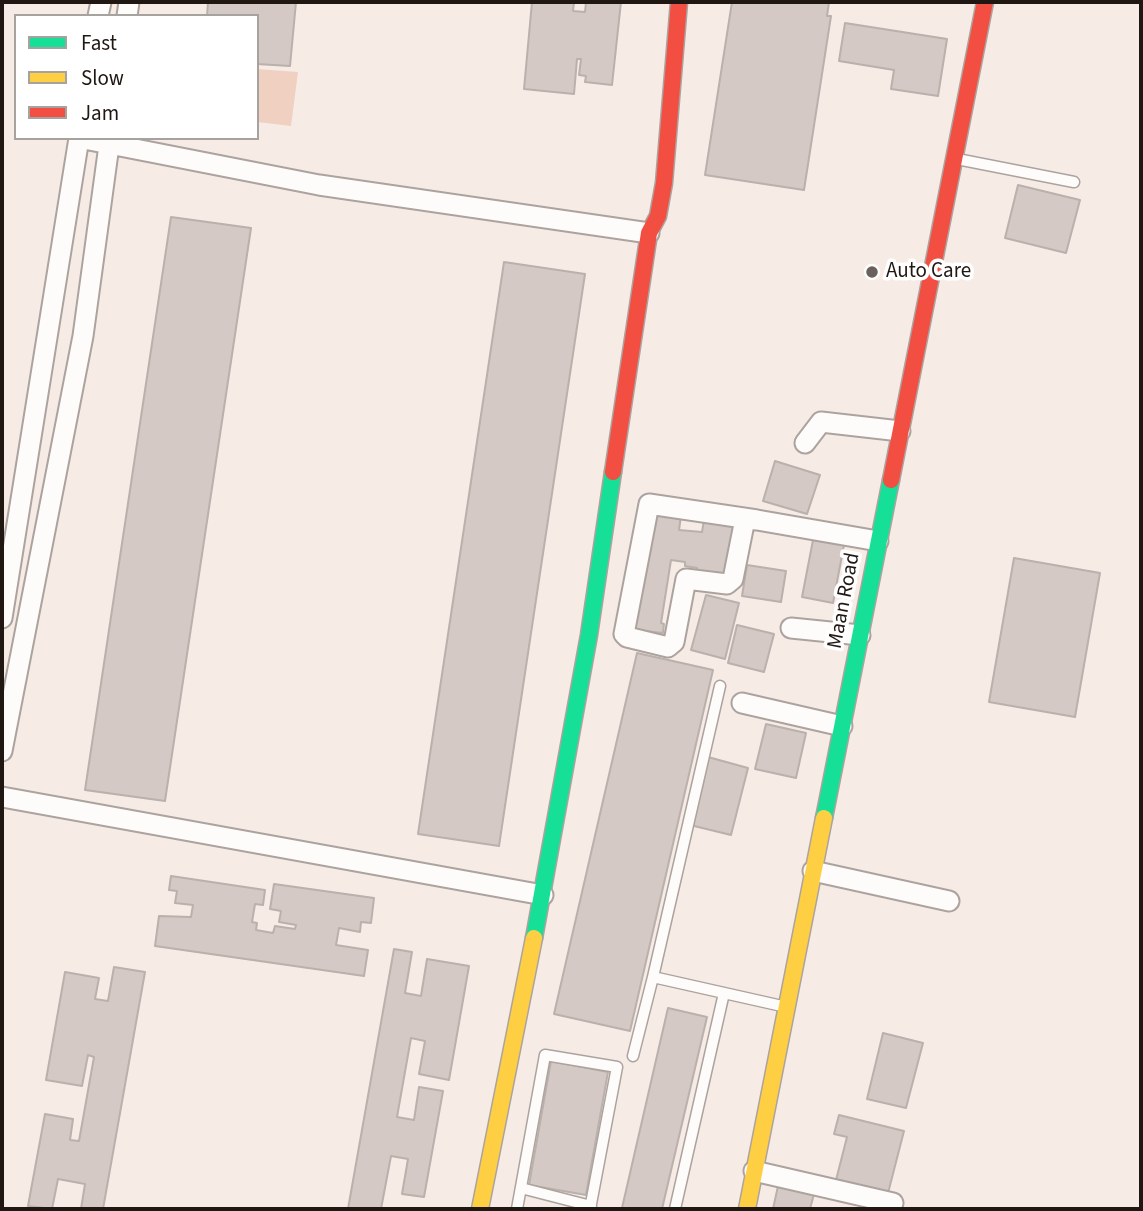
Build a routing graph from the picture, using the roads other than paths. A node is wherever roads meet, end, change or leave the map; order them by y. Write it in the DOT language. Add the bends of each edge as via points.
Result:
graph roads {
  1 [pos="679,2"];
  2 [pos="985,2"];
  3 [pos="79,140"];
  4 [pos="110,140"];
  5 [pos="953,158"];
  6 [pos="1074,182"];
  7 [pos="649,233"];
  8 [pos="900,431"];
  9 [pos="805,443"];
  10 [pos="746,519"];
  11 [pos="878,541"];
  12 [pos="2,618"];
  13 [pos="790,628"];
  14 [pos="860,635"];
  15 [pos="720,686"];
  16 [pos="742,703"];
  17 [pos="842,726"];
  18 [pos="2,751"];
  19 [pos="2,797"];
  20 [pos="813,871"];
  21 [pos="543,895"];
  22 [pos="950,901"];
  23 [pos="653,977"];
  24 [pos="724,993"];
  25 [pos="786,1007"];
  26 [pos="633,1056"];
  27 [pos="754,1171"];
  28 [pos="521,1188"];
  29 [pos="893,1203"];
  30 [pos="591,1208"];
  31 [pos="480,1209"];
  32 [pos="517,1209"];
  33 [pos="675,1209"];
  34 [pos="747,1209"];
  1 -- 7 [label="main road" via="664,183 659,216"];
  2 -- 5 [label="main road, Maan Road"];
  3 -- 12 [label="street"];
  4 -- 7 [label="street" via="127,150 319,186"];
  4 -- 18 [label="street" via="83,336"];
  5 -- 6 [label="lane"];
  5 -- 8 [label="main road, Maan Road"];
  7 -- 21 [label="main road" via="589,635"];
  8 -- 9 [label="street" via="821,422"];
  8 -- 11 [label="main road, Maan Road"];
  10 -- 10 [label="street" via="649,504 624,634 668,647 674,642 686,579 727,584 733,579"];
  10 -- 11 [label="street"];
  11 -- 14 [label="main road, Maan Road"];
  13 -- 14 [label="street"];
  14 -- 17 [label="main road, Maan Road"];
  15 -- 23 [label="lane"];
  16 -- 17 [label="street"];
  17 -- 20 [label="main road, Maan Road"];
  19 -- 21 [label="street"];
  20 -- 22 [label="street"];
  20 -- 25 [label="main road, Maan Road"];
  21 -- 31 [label="main road"];
  23 -- 24 [label="lane"];
  23 -- 26 [label="lane"];
  24 -- 25 [label="lane"];
  24 -- 33 [label="lane"];
  25 -- 27 [label="main road, Maan Road"];
  27 -- 29 [label="street"];
  27 -- 34 [label="main road, Maan Road"];
  28 -- 30 [label="lane"];
  28 -- 30 [label="lane" via="544,1055 617,1067"];
  28 -- 32 [label="lane"];
}
